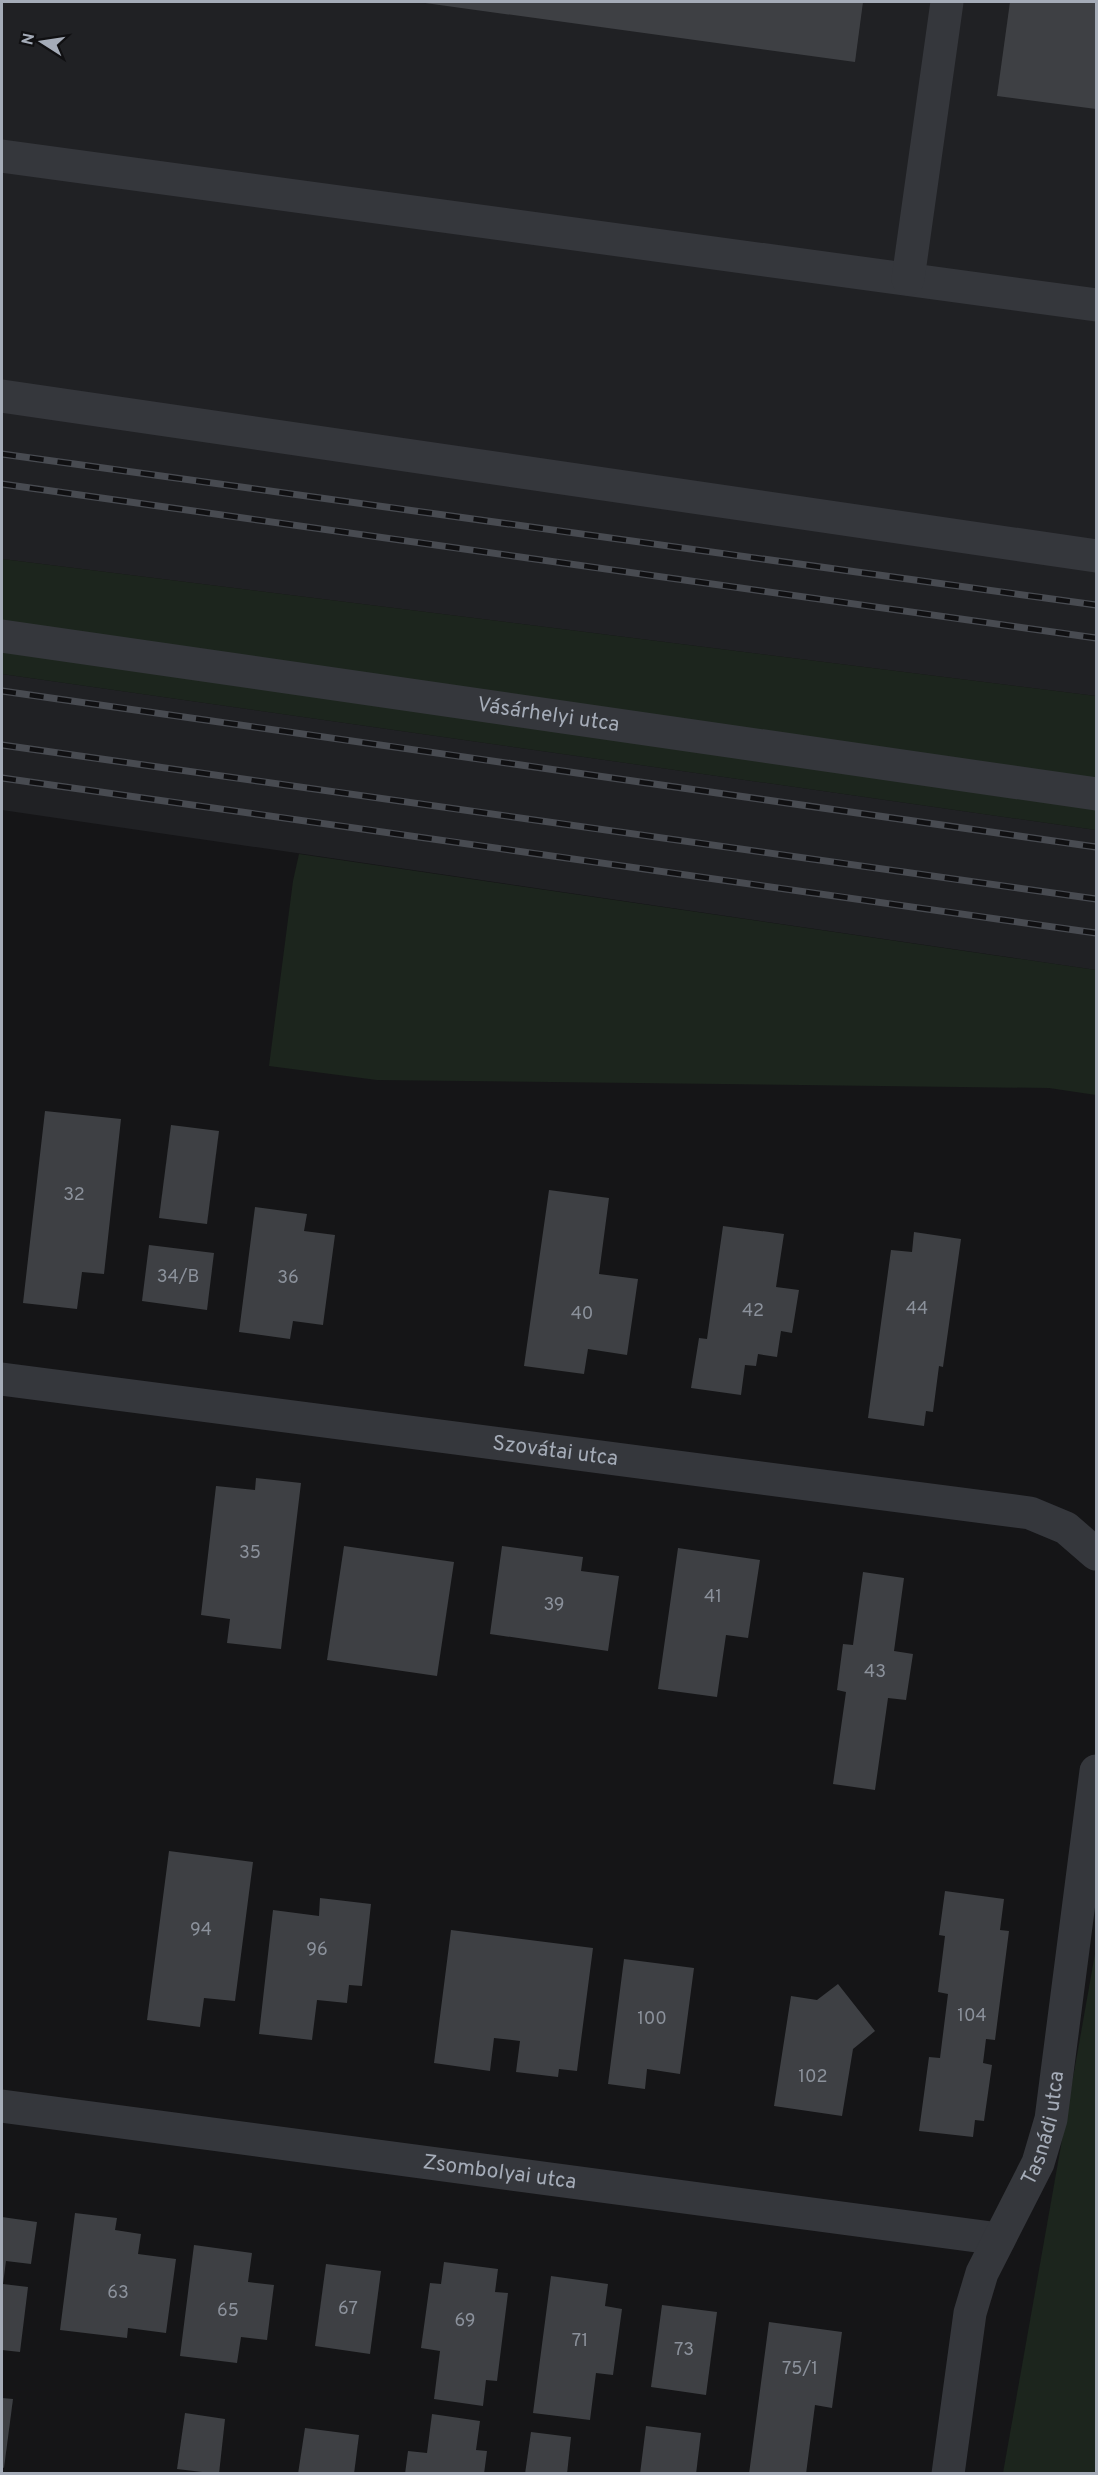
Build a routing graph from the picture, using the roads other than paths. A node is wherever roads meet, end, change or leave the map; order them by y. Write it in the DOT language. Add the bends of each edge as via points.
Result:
graph roads {
  1 [pos="947,2"];
  2 [pos="2,156"];
  3 [pos="908,279"];
  4 [pos="1096,305"];
  5 [pos="2,396"];
  6 [pos="1096,556"];
  7 [pos="2,636"];
  8 [pos="1096,794"];
  9 [pos="2,1379"];
  10 [pos="1096,1554"];
  11 [pos="1096,1771"];
  12 [pos="2,2106"];
  13 [pos="999,2239"];
  14 [pos="948,2474"];
  1 -- 3 [label="street"];
  2 -- 3 [label="street"];
  3 -- 4 [label="street"];
  5 -- 6 [label="street"];
  7 -- 8 [label="street, Vásárhelyi utca"];
  9 -- 10 [label="street, Szovátai utca" via="1030,1513 1066,1528"];
  11 -- 13 [label="street, Tasnádi utca" via="1051,2119 1038,2163"];
  12 -- 13 [label="street, Zsombolyai utca"];
  13 -- 14 [label="street, Tasnádi utca" via="982,2272 969,2313"];
}
